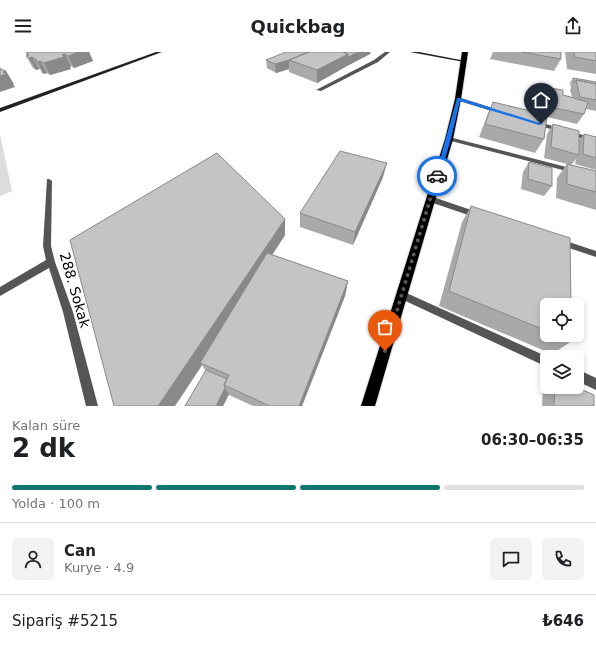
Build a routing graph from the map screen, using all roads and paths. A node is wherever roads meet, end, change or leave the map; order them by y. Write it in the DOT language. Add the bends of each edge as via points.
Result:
graph roads {
  1 [pos="160,52"];
  2 [pos="388,52"];
  3 [pos="412,52"];
  4 [pos="465,56"];
  5 [pos="319,90"];
  6 [pos="458,99"];
  7 [pos="0,110"];
  8 [pos="509,114"];
  9 [pos="531,121"];
  10 [pos="449,139"];
  11 [pos="596,141"];
  12 [pos="581,174"];
  13 [pos="49,181"];
  14 [pos="430,199"];
  15 [pos="483,217"];
  16 [pos="551,239"];
  17 [pos="596,254"];
  18 [pos="51,262"];
  19 [pos="0,292"];
  20 [pos="402,296"];
  21 [pos="540,359"];
  22 [pos="584,378"];
  23 [pos="596,384"];
  24 [pos="92,406"];
  25 [pos="368,406"];
  1 -- 7 [label="street"];
  2 -- 5 [label="street" via="376,61"];
  3 -- 4 [label="street"];
  4 -- 6 [label="main road"];
  6 -- 8 [label="street"];
  6 -- 10 [label="main road"];
  9 -- 11 [label="street"];
  10 -- 12 [label="street"];
  10 -- 14 [label="main road"];
  13 -- 18 [label="street, 288. Sokak" via="47,246"];
  14 -- 15 [label="street"];
  14 -- 20 [label="main road"];
  16 -- 17 [label="street"];
  18 -- 19 [label="street"];
  18 -- 24 [label="street, 288. Sokak" via="68,312"];
  20 -- 21 [label="street"];
  20 -- 25 [label="main road"];
  22 -- 23 [label="street"];
}
